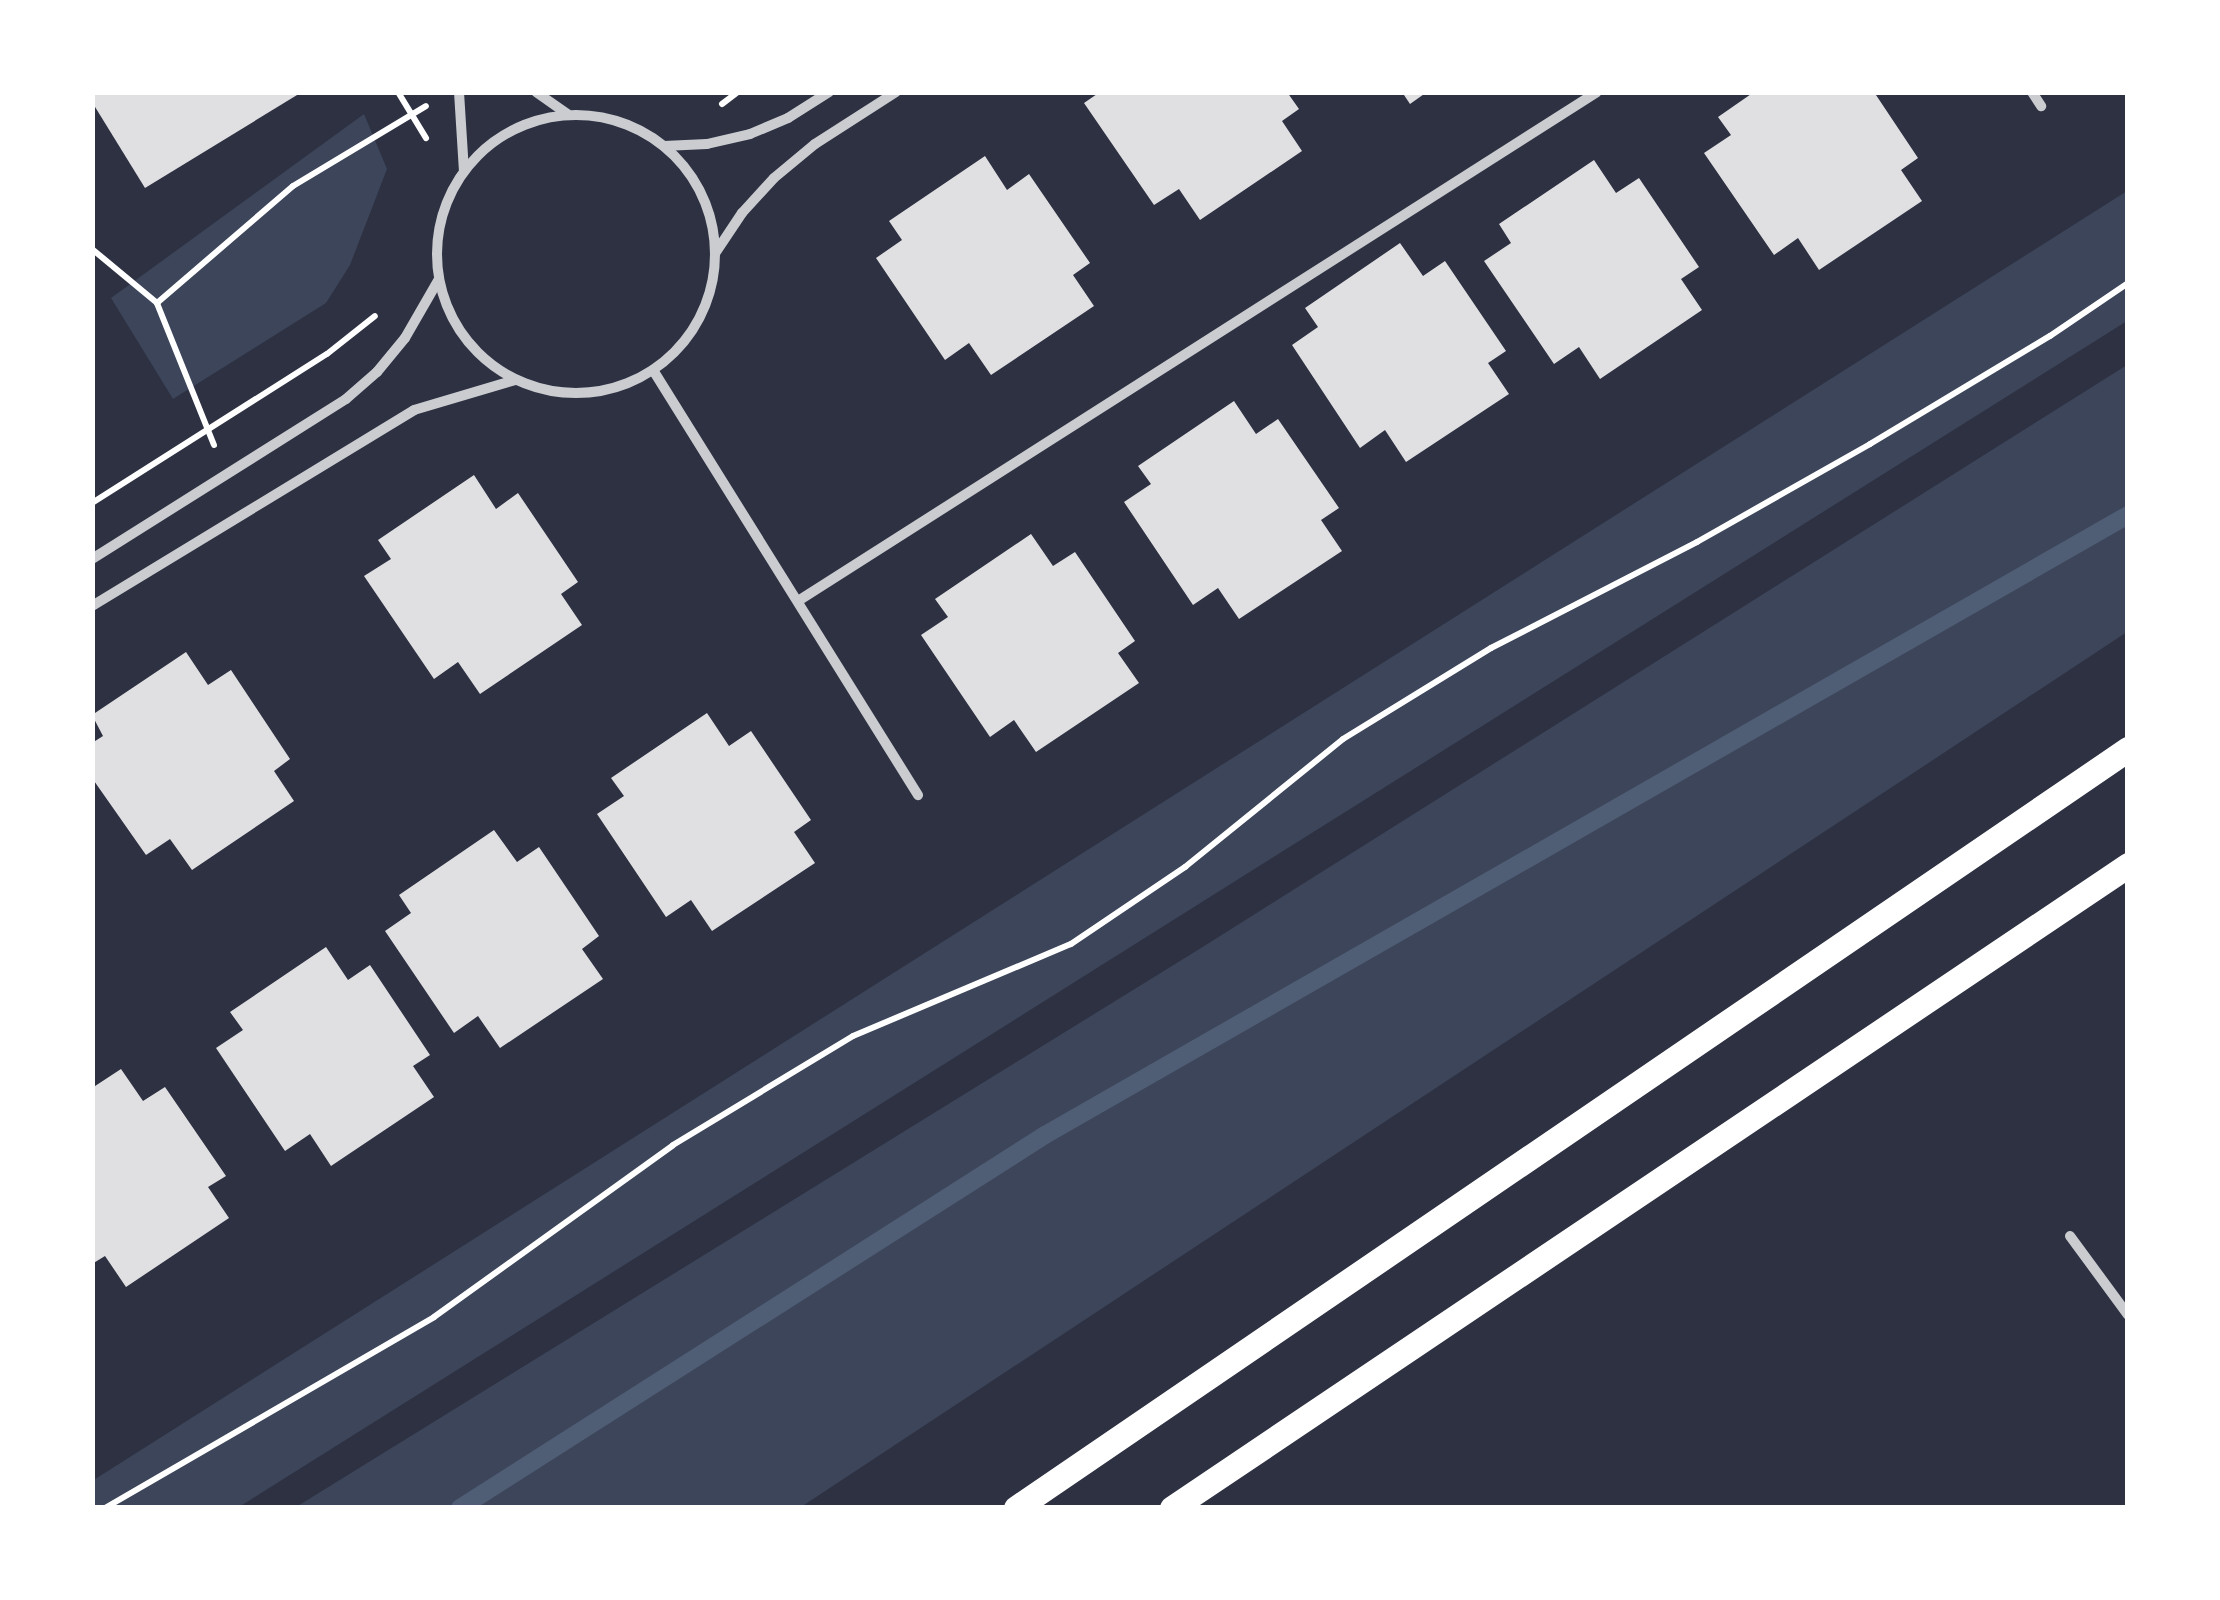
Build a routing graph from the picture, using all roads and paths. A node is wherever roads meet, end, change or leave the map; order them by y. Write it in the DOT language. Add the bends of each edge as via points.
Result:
graph roads {
  1 [pos="459,92"];
  2 [pos="536,92"];
  3 [pos="829,92"];
  4 [pos="896,92"];
  5 [pos="1596,92"];
  6 [pos="2032,92"];
  7 [pos="436,100"];
  8 [pos="2040,106"];
  9 [pos="569,115"];
  10 [pos="664,146"];
  11 [pos="464,172"];
  12 [pos="92,249"];
  13 [pos="716,253"];
  14 [pos="439,278"];
  15 [pos="2128,283"];
  16 [pos="158,302"];
  17 [pos="382,310"];
  18 [pos="653,370"];
  19 [pos="515,380"];
  20 [pos="208,430"];
  21 [pos="226,476"];
  22 [pos="92,503"];
  23 [pos="92,560"];
  24 [pos="798,602"];
  25 [pos="92,606"];
  26 [pos="2128,749"];
  27 [pos="918,795"];
  28 [pos="2128,865"];
  29 [pos="2070,1236"];
  30 [pos="2128,1314"];
  31 [pos="105,1508"];
  32 [pos="1016,1508"];
  33 [pos="1172,1508"];
  1 -- 11 [label="street"];
  2 -- 9 [label="street"];
  3 -- 10 [label="street" via="750,134"];
  4 -- 13 [label="street" via="774,178"];
  5 -- 24 [label="street"];
  6 -- 8 [label="street"];
  7 -- 16 [label="path" via="293,186"];
  9 -- 10 [label="street" via="603,117"];
  9 -- 11 [label="street" via="516,128"];
  10 -- 13 [label="street" via="701,193"];
  11 -- 14 [label="street" via="445,206 436,245"];
  12 -- 16 [label="path"];
  13 -- 18 [label="street" via="699,319"];
  14 -- 19 [label="street" via="467,342"];
  14 -- 21 [label="street" via="378,372"];
  15 -- 31 [label="path" via="1870,444 1491,648 1343,739 1186,867 1071,944 853,1036 673,1145 434,1317"];
  16 -- 20 [label="path"];
  17 -- 20 [label="path"];
  18 -- 19 [label="street" via="586,392 550,391"];
  18 -- 24 [label="street"];
  19 -- 25 [label="street" via="414,410"];
  20 -- 21 [label="path"];
  20 -- 22 [label="path"];
  21 -- 23 [label="street"];
  24 -- 27 [label="street"];
  26 -- 32 [label="main road"];
  28 -- 33 [label="main road"];
  29 -- 30 [label="street"];
}
